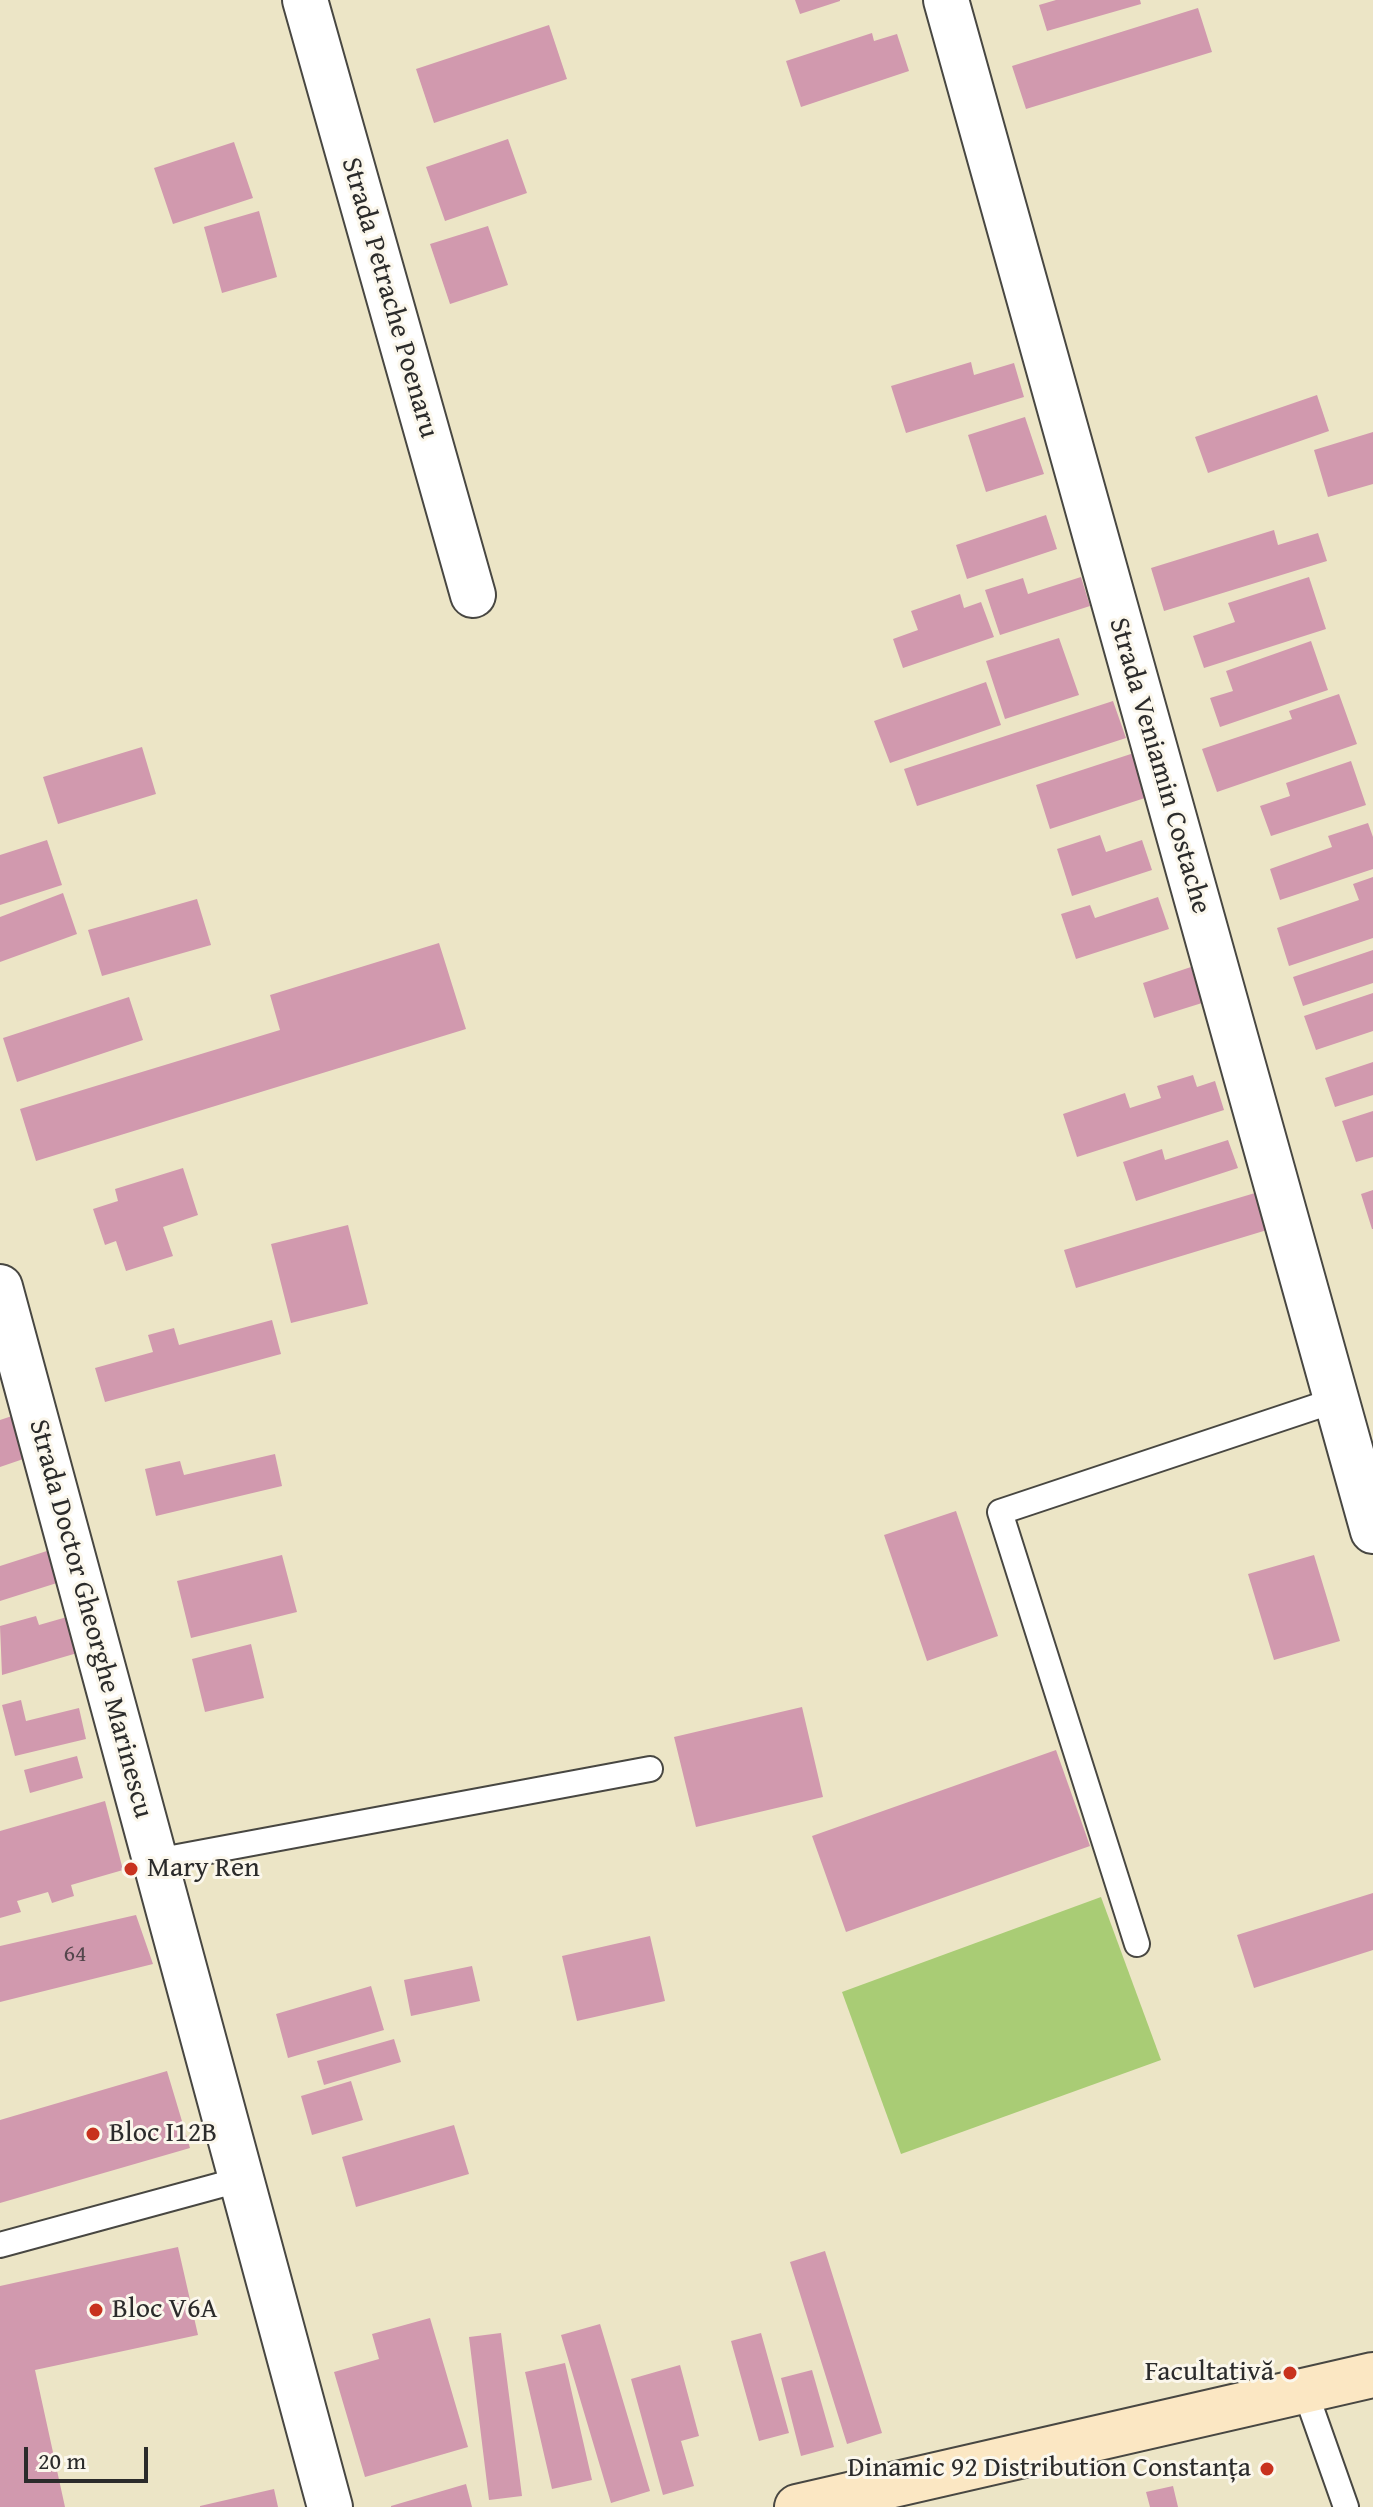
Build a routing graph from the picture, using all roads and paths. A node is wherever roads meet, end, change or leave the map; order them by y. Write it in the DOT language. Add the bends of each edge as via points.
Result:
graph roads {
  1 [pos="305,0"];
  2 [pos="946,0"];
  3 [pos="473,595"];
  4 [pos="0,1287"];
  5 [pos="1336,1400"];
  6 [pos="1373,1531"];
  7 [pos="650,1769"];
  8 [pos="156,1861"];
  9 [pos="1137,1944"];
  10 [pos="239,2180"];
  11 [pos="0,2245"];
  12 [pos="1373,2375"];
  13 [pos="1305,2391"];
  14 [pos="330,2507"];
  15 [pos="797,2507"];
  16 [pos="1346,2507"];
  1 -- 3 [label="street, Strada Petrache Poenaru"];
  2 -- 5 [label="street, Strada Veniamin Costache"];
  4 -- 8 [label="street, Strada Doctor Gheorghe Marinescu"];
  5 -- 6 [label="street, Strada Veniamin Costache"];
  5 -- 9 [label="lane" via="1000,1512"];
  7 -- 8 [label="lane"];
  8 -- 10 [label="street, Strada Doctor Gheorghe Marinescu"];
  10 -- 11 [label="lane"];
  10 -- 14 [label="street, Strada Doctor Gheorghe Marinescu"];
  12 -- 13 [label="street"];
  13 -- 15 [label="street"];
  13 -- 16 [label="lane"];
}
